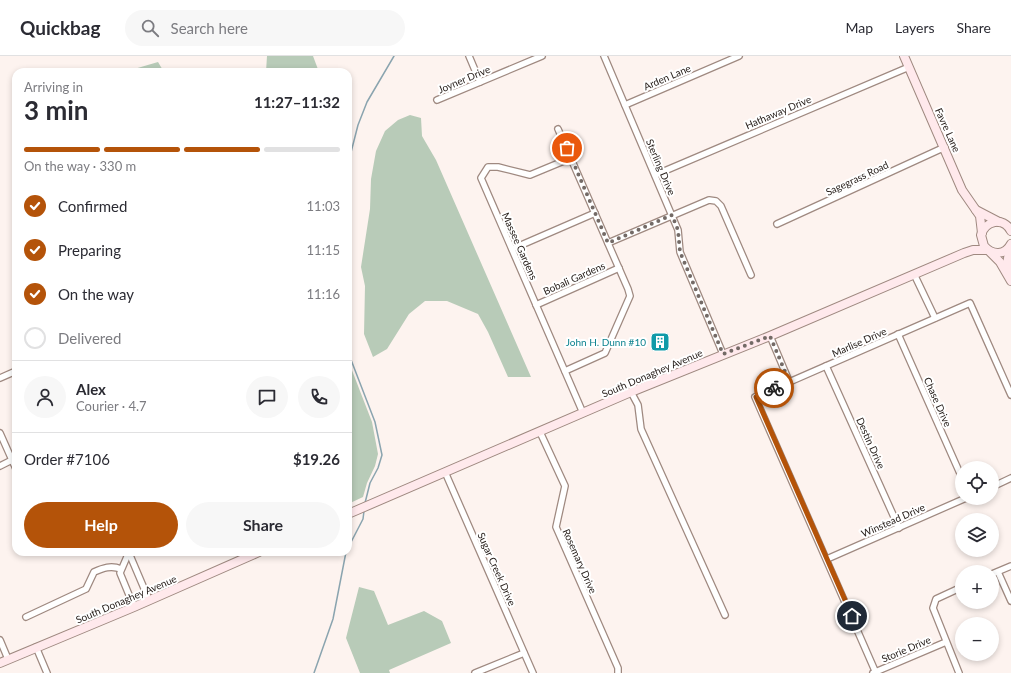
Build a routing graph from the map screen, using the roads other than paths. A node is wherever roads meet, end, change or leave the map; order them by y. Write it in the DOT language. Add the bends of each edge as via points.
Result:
graph roads {
  1 [pos="469,56"];
  2 [pos="542,56"];
  3 [pos="604,56"];
  4 [pos="739,56"];
  5 [pos="904,56"];
  6 [pos="909,66"];
  7 [pos="480,82"];
  8 [pos="437,100"];
  9 [pos="625,105"];
  10 [pos="558,129"];
  11 [pos="945,147"];
  12 [pos="571,158"];
  13 [pos="655,175"];
  14 [pos="976,210"];
  15 [pos="595,213"];
  16 [pos="672,215"];
  17 [pos="776,224"];
  18 [pos="1007,225"];
  19 [pos="981,234"];
  20 [pos="608,243"];
  21 [pos="1010,245"];
  22 [pos="512,249"];
  23 [pos="988,251"];
  24 [pos="964,253"];
  25 [pos="619,268"];
  26 [pos="751,274"];
  27 [pos="914,274"];
  28 [pos="1010,279"];
  29 [pos="536,305"];
  30 [pos="934,318"];
  31 [pos="898,334"];
  32 [pos="770,336"];
  33 [pos="723,354"];
  34 [pos="826,366"];
  35 [pos="565,371"];
  36 [pos="12,373"];
  37 [pos="0,378"];
  38 [pos="789,381"];
  39 [pos="631,392"];
  40 [pos="1011,395"];
  41 [pos="583,413"];
  42 [pos="540,432"];
  43 [pos="0,433"];
  44 [pos="12,460"];
  45 [pos="955,462"];
  46 [pos="0,466"];
  47 [pos="445,472"];
  48 [pos="1011,478"];
  49 [pos="999,484"];
  50 [pos="955,503"];
  51 [pos="352,513"];
  52 [pos="899,528"];
  53 [pos="127,556"];
  54 [pos="131,556"];
  55 [pos="250,556"];
  56 [pos="827,560"];
  57 [pos="1011,566"];
  58 [pos="121,569"];
  59 [pos="999,572"];
  60 [pos="999,574"];
  61 [pos="955,590"];
  62 [pos="148,600"];
  63 [pos="1011,601"];
  64 [pos="134,607"];
  65 [pos="725,615"];
  66 [pos="26,617"];
  67 [pos="0,640"];
  68 [pos="946,642"];
  69 [pos="36,647"];
  70 [pos="524,653"];
  71 [pos="8,659"];
  72 [pos="0,663"];
  73 [pos="47,673"];
  74 [pos="475,673"];
  75 [pos="533,673"];
  76 [pos="618,673"];
  77 [pos="875,673"];
  78 [pos="959,673"];
  1 -- 7 [label="street"];
  2 -- 7 [label="street, Joyner Drive"];
  3 -- 9 [label="street, Sterling Drive"];
  4 -- 9 [label="street, Arden Lane"];
  5 -- 6 [label="street, Favre Lane"];
  6 -- 11 [label="street, Favre Lane"];
  6 -- 13 [label="street, Hathaway Drive"];
  7 -- 8 [label="street, Joyner Drive"];
  9 -- 13 [label="street, Sterling Drive"];
  10 -- 12 [label="street"];
  11 -- 14 [label="street, Favre Lane" via="962,190"];
  11 -- 17 [label="street, Sagegrass Road"];
  12 -- 15 [label="street"];
  12 -- 22 [label="street, Massee Gardens" via="530,175 488,167 481,178"];
  13 -- 16 [label="street, Sterling Drive"];
  14 -- 18 [label="street, Favre Lane"];
  14 -- 19 [label="street, Favre Lane" via="981,221"];
  15 -- 20 [label="street"];
  15 -- 22 [label="street"];
  16 -- 20 [label="street"];
  16 -- 26 [label="street" via="709,200 716,201 721,206"];
  16 -- 33 [label="street, Sterling Drive" via="678,230 680,252"];
  18 -- 19 [label="street, South Donaghey Avenue" via="990,223"];
  19 -- 23 [label="street, Favre Lane"];
  19 -- 24 [label="street, South Donaghey Avenue"];
  20 -- 25 [label="street"];
  21 -- 23 [label="street, South Donaghey Avenue" via="1003,252"];
  21 -- 28 [label="street" via="1007,264"];
  22 -- 29 [label="street, Massee Gardens"];
  23 -- 24 [label="street, South Donaghey Avenue" via="973,250"];
  23 -- 28 [label="street" via="1000,262"];
  24 -- 27 [label="street, South Donaghey Avenue"];
  25 -- 29 [label="street, Bobali Gardens"];
  25 -- 35 [label="street" via="630,296 604,353"];
  27 -- 30 [label="street"];
  27 -- 32 [label="street, South Donaghey Avenue"];
  29 -- 35 [label="street, Massee Gardens"];
  30 -- 31 [label="street, Marlise Drive"];
  30 -- 40 [label="street, Marlise Drive" via="970,303"];
  31 -- 34 [label="street, Marlise Drive"];
  31 -- 45 [label="street, Chase Drive"];
  32 -- 33 [label="street, South Donaghey Avenue"];
  32 -- 38 [label="street"];
  33 -- 39 [label="street, South Donaghey Avenue"];
  34 -- 38 [label="street, Marlise Drive"];
  34 -- 52 [label="street, Destin Drive"];
  35 -- 41 [label="street, Massee Gardens"];
  36 -- 37 [label="street"];
  38 -- 56 [label="street, Marlise Drive" via="756,397"];
  39 -- 41 [label="street, South Donaghey Avenue"];
  39 -- 65 [label="street" via="638,405 641,429"];
  41 -- 42 [label="street, South Donaghey Avenue"];
  42 -- 47 [label="street, South Donaghey Avenue"];
  42 -- 76 [label="street, Rosemary Drive" via="565,486 556,527"];
  43 -- 44 [label="street"];
  44 -- 46 [label="street"];
  47 -- 51 [label="street, South Donaghey Avenue"];
  47 -- 70 [label="street, Sugar Creek Drive"];
  48 -- 49 [label="street"];
  50 -- 52 [label="street, Winstead Drive"];
  52 -- 56 [label="street, Winstead Drive"];
  53 -- 58 [label="street"];
  54 -- 62 [label="street"];
  55 -- 62 [label="street, South Donaghey Avenue"];
  56 -- 77 [label="street"];
  57 -- 59 [label="street"];
  58 -- 64 [label="street"];
  58 -- 66 [label="street" via="115,566 104,567 94,572 86,590"];
  60 -- 63 [label="street"];
  61 -- 68 [label="street" via="936,599 932,608"];
  62 -- 64 [label="street, South Donaghey Avenue"];
  64 -- 69 [label="street, South Donaghey Avenue"];
  67 -- 71 [label="street"];
  68 -- 77 [label="street, Storie Drive"];
  68 -- 78 [label="street"];
  69 -- 71 [label="street, South Donaghey Avenue"];
  69 -- 73 [label="street"];
  70 -- 74 [label="street"];
  70 -- 75 [label="street, Sugar Creek Drive"];
  71 -- 72 [label="street, South Donaghey Avenue"];
}
